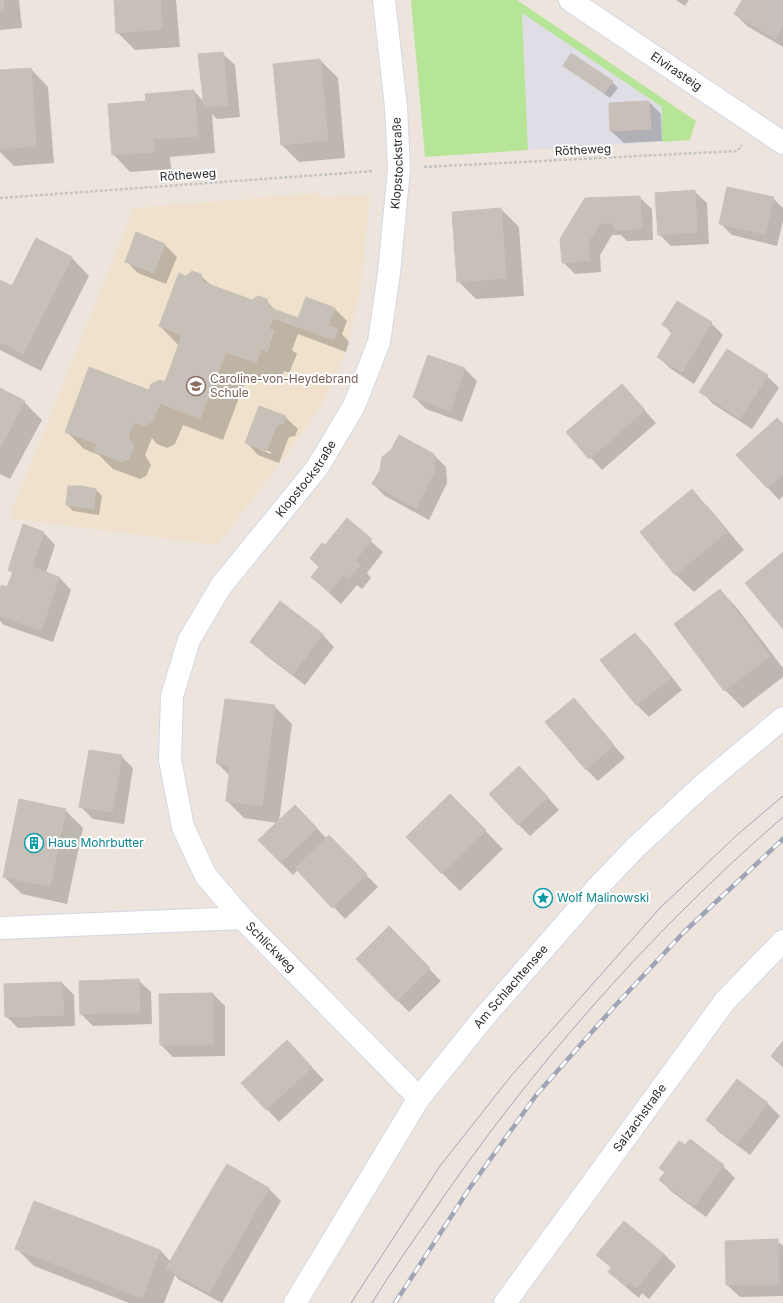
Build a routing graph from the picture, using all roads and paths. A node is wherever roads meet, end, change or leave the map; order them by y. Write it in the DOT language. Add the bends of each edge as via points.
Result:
graph roads {
  1 [pos="384,0"];
  2 [pos="570,0"];
  3 [pos="743,143"];
  4 [pos="783,143"];
  5 [pos="420,167"];
  6 [pos="378,171"];
  7 [pos="0,198"];
  8 [pos="783,718"];
  9 [pos="242,918"];
  10 [pos="0,928"];
  11 [pos="783,941"];
  12 [pos="418,1098"];
  13 [pos="295,1303"];
  14 [pos="505,1303"];
  1 -- 9 [label="street, Klopstockstraße" via="396,107 398,169 389,273 379,342 354,406 317,468 221,586 189,640 172,696 170,760 183,827 206,876"];
  2 -- 4 [label="street, Elvirasteig"];
  3 -- 5 [label="path, Rötheweg" via="737,151"];
  6 -- 7 [label="path, Rötheweg"];
  8 -- 12 [label="street, Am Schlachtensee" via="704,784 610,874 485,1016"];
  9 -- 10 [label="street, Schlickweg"];
  9 -- 12 [label="street, Schlickweg"];
  11 -- 14 [label="street, Salzachstraße" via="725,1001"];
  12 -- 13 [label="street, Am Schlachtensee"];
}
